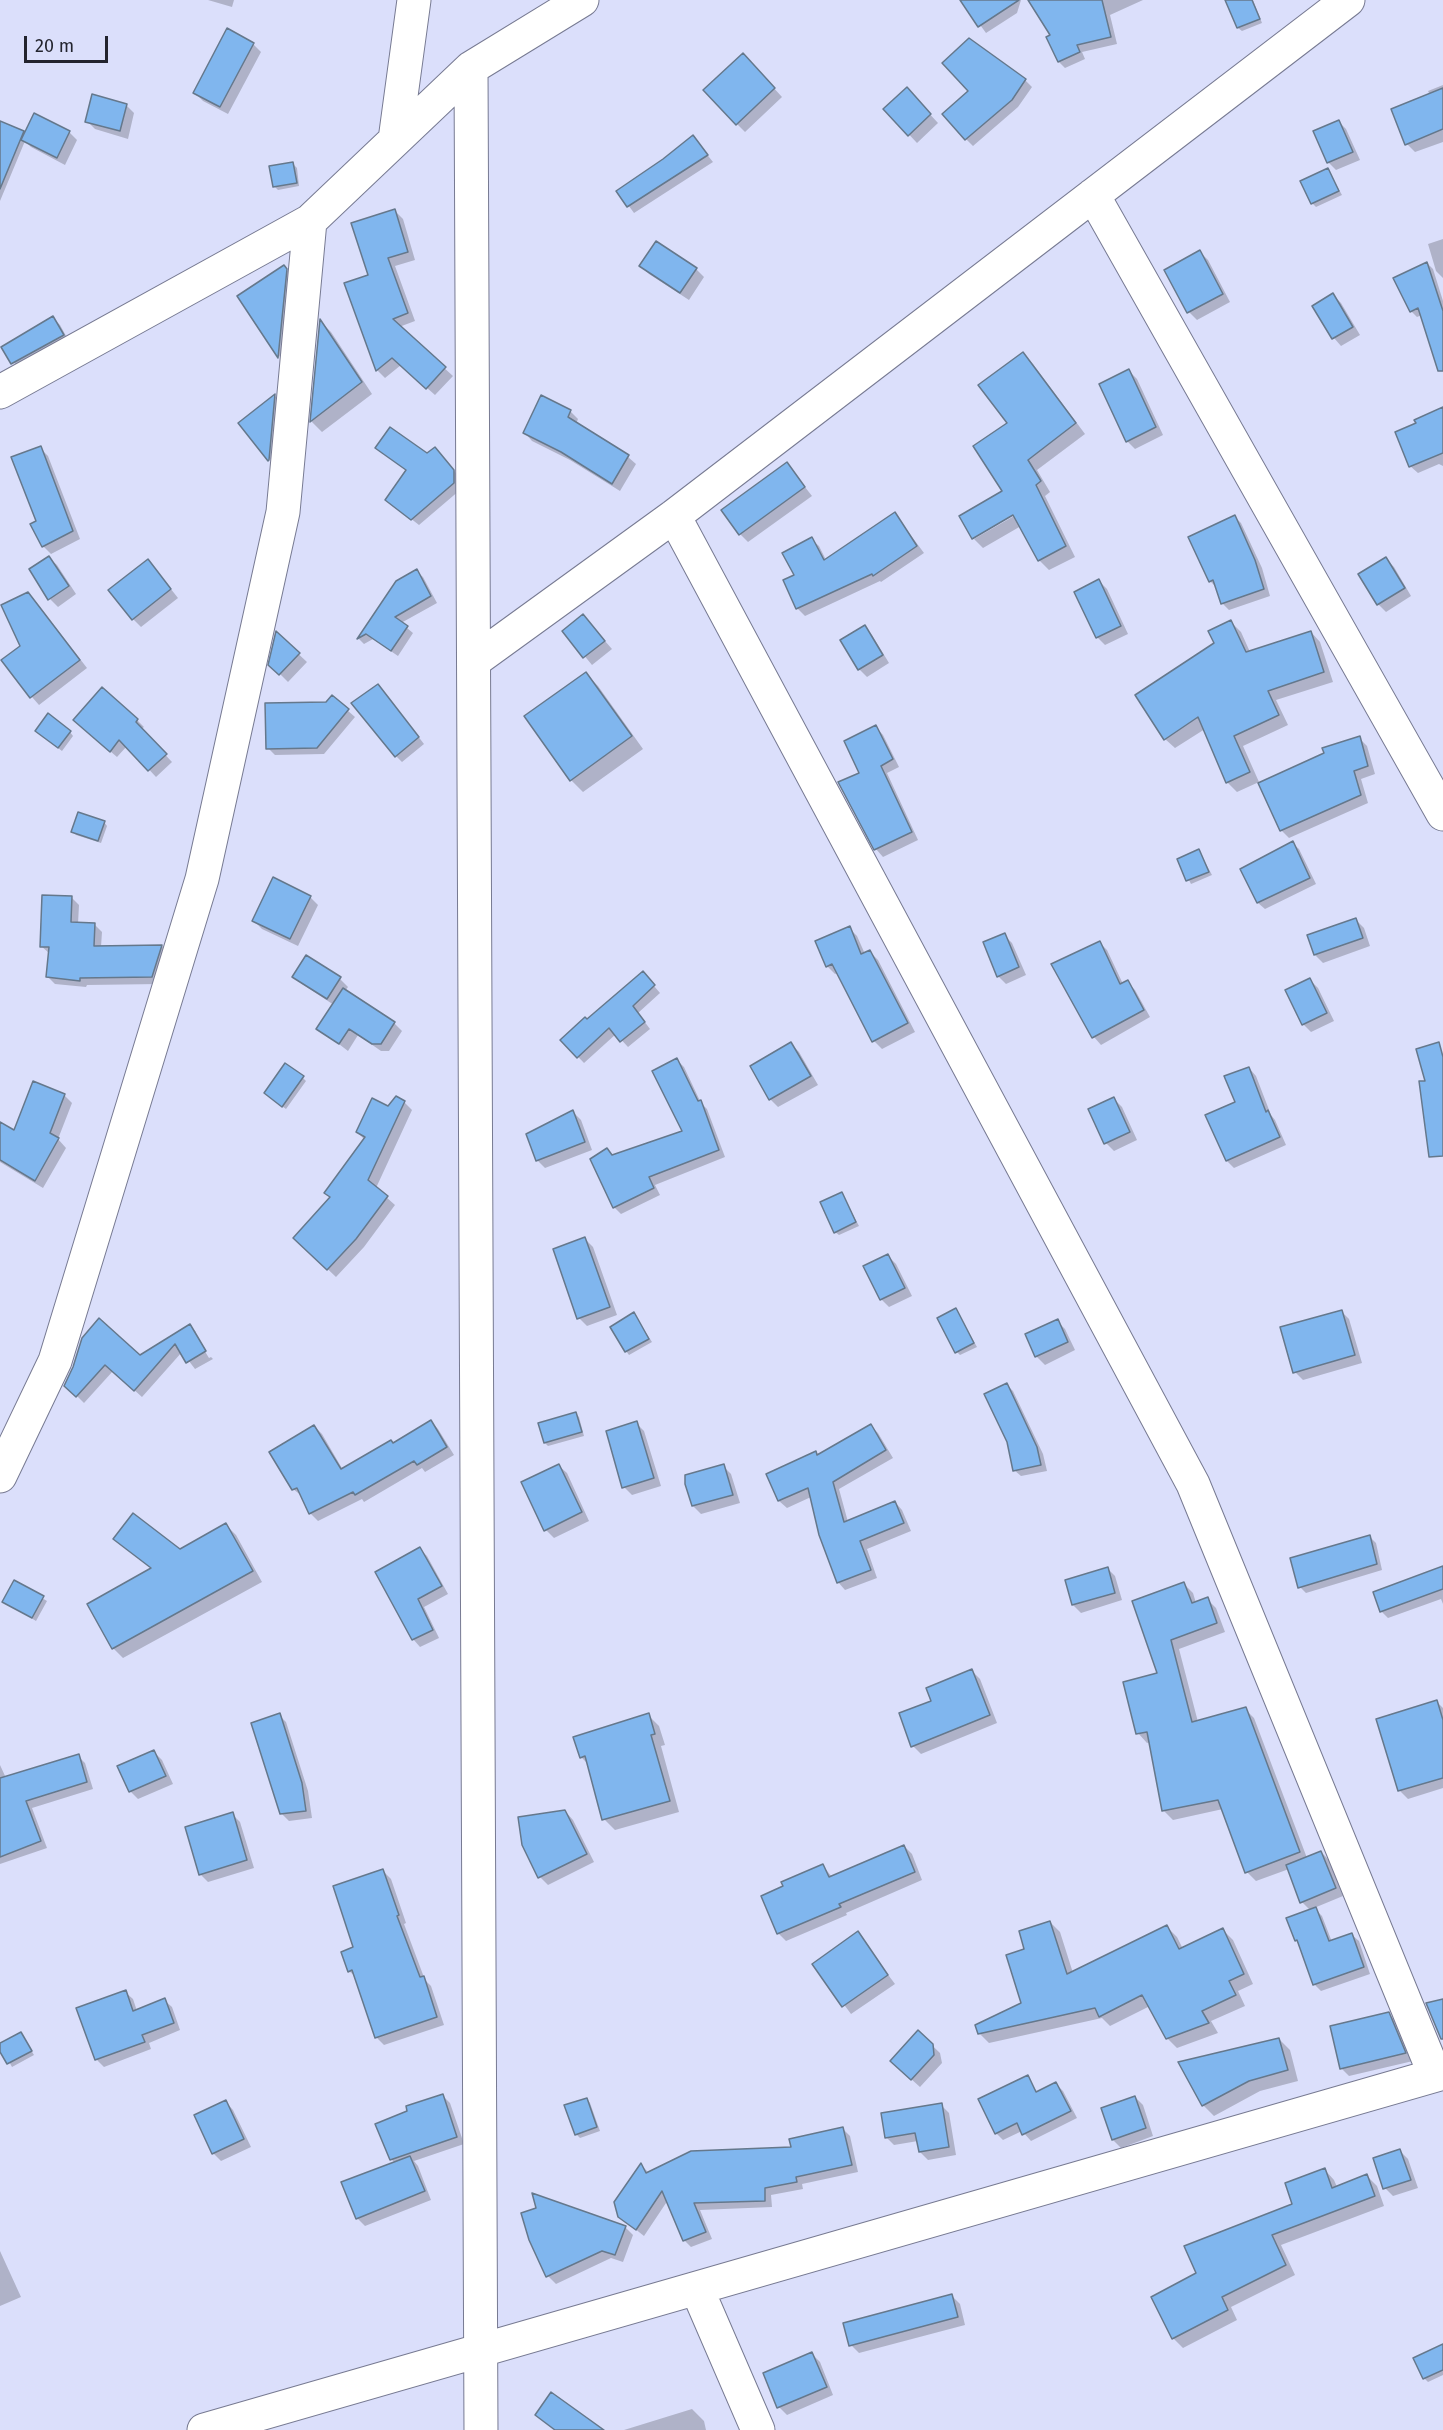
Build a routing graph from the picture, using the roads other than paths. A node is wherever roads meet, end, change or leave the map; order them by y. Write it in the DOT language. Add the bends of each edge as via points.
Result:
graph roads {
  1 [pos="414,0"];
  2 [pos="582,0"];
  3 [pos="1348,0"];
  4 [pos="471,68"];
  5 [pos="395,140"];
  6 [pos="1093,195"];
  7 [pos="310,221"];
  8 [pos="0,392"];
  9 [pos="674,516"];
  10 [pos="474,660"];
  11 [pos="1443,814"];
  12 [pos="0,1476"];
  13 [pos="1439,2074"];
  14 [pos="697,2289"];
  15 [pos="482,2351"];
  16 [pos="204,2430"];
  17 [pos="481,2430"];
  18 [pos="758,2430"];
  1 -- 5 [label="street"];
  2 -- 4 [label="street"];
  3 -- 6 [label="street"];
  4 -- 5 [label="street"];
  4 -- 10 [label="street"];
  5 -- 7 [label="street"];
  6 -- 9 [label="street"];
  6 -- 11 [label="street"];
  7 -- 8 [label="street"];
  7 -- 12 [label="street" via="283,512 202,879 55,1361"];
  9 -- 10 [label="street"];
  9 -- 13 [label="street" via="1193,1484"];
  10 -- 15 [label="street"];
  13 -- 14 [label="street"];
  14 -- 15 [label="street"];
  14 -- 18 [label="street"];
  15 -- 16 [label="street"];
  15 -- 17 [label="street"];
}
